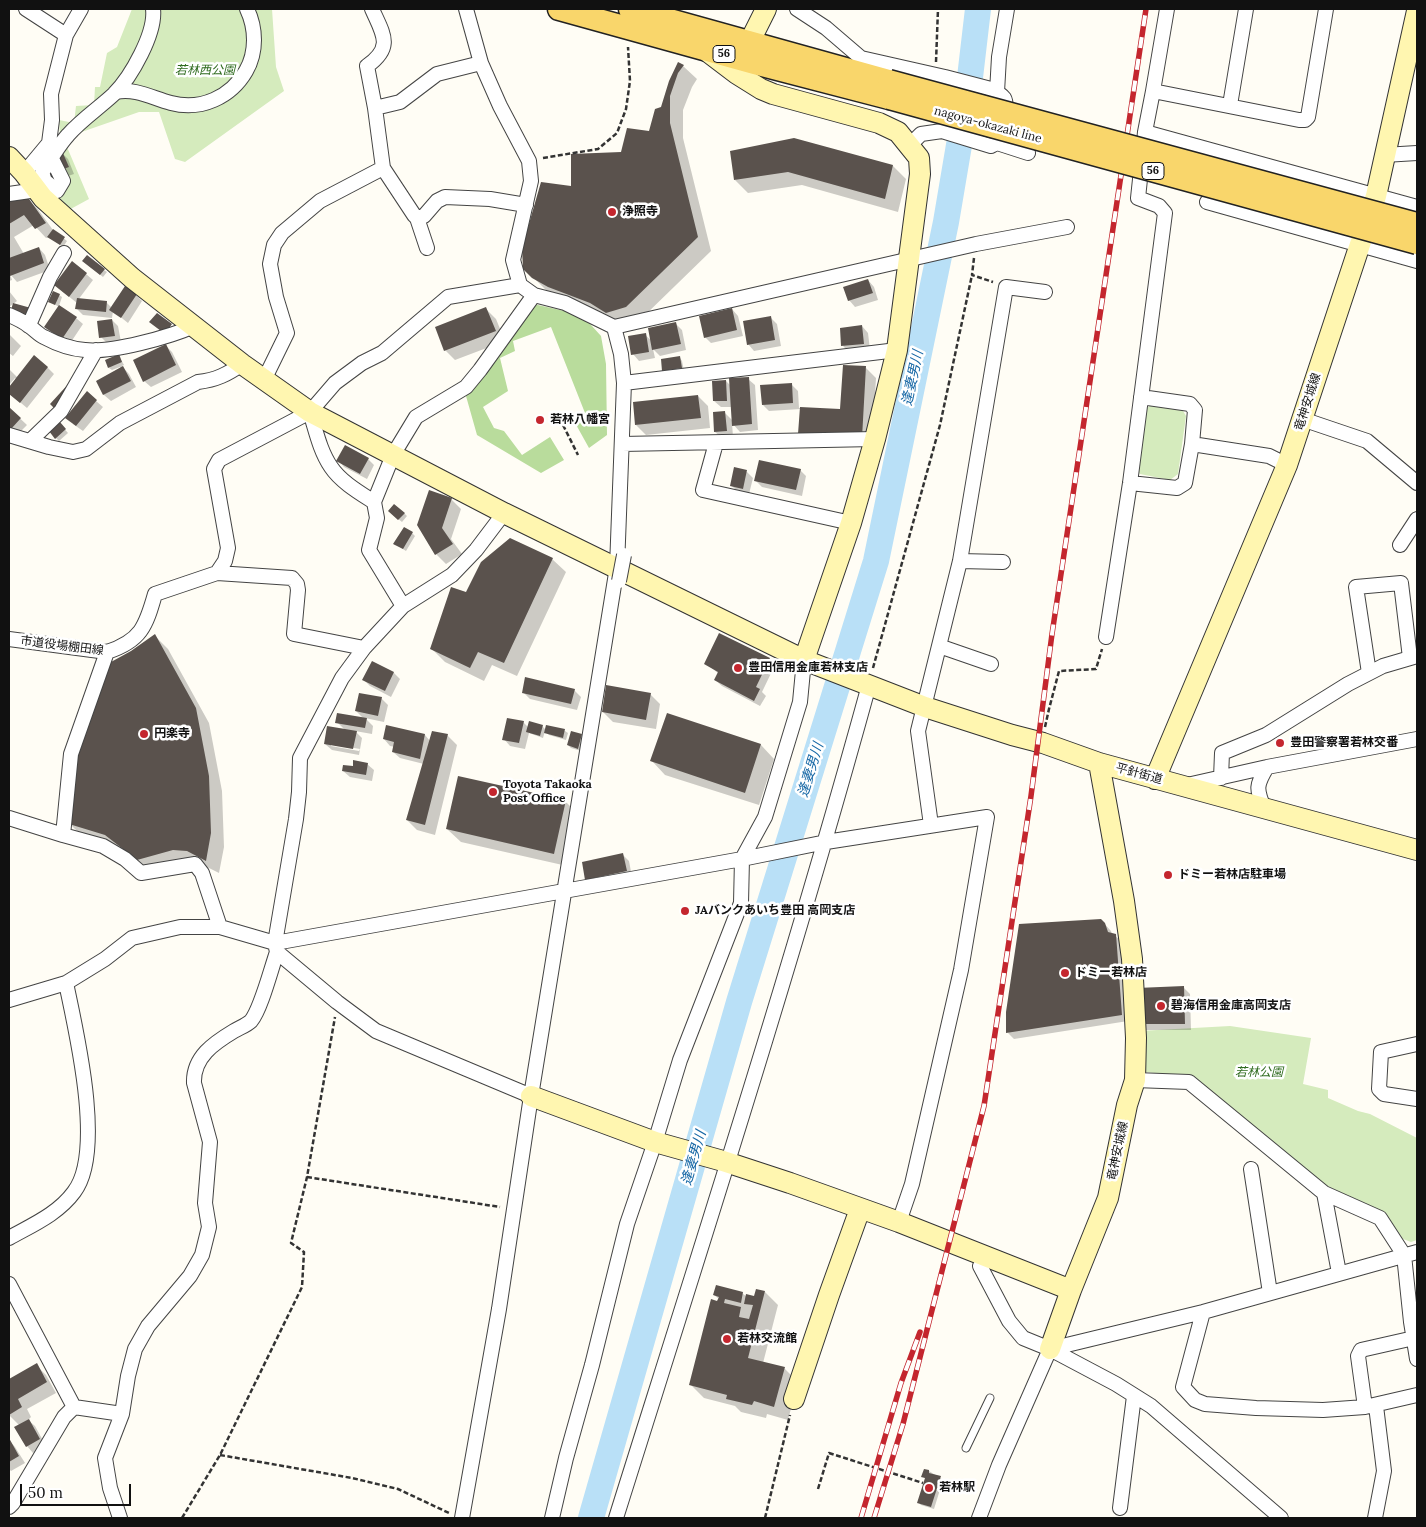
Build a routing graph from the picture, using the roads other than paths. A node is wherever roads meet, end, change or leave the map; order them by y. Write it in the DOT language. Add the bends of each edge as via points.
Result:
graph roads {
  1 [pos="26,9"];
  2 [pos="81,9"];
  3 [pos="153,9"];
  4 [pos="247,9"];
  5 [pos="372,9"];
  6 [pos="466,9"];
  7 [pos="559,9"];
  8 [pos="766,9"];
  9 [pos="797,9"];
  10 [pos="1007,9"];
  11 [pos="1167,9"];
  12 [pos="1246,9"];
  13 [pos="1326,9"];
  14 [pos="1417,11"];
  15 [pos="627,18"];
  16 [pos="66,35"];
  17 [pos="749,43"];
  18 [pos="702,48"];
  19 [pos="481,63"];
  20 [pos="889,90"];
  21 [pos="994,90"];
  22 [pos="1153,91"];
  23 [pos="116,92"];
  24 [pos="1230,105"];
  25 [pos="375,108"];
  26 [pos="1144,132"];
  27 [pos="994,144"];
  28 [pos="910,145"];
  29 [pos="1028,153"];
  30 [pos="1417,153"];
  31 [pos="1384,155"];
  32 [pos="9,157"];
  33 [pos="52,159"];
  34 [pos="383,168"];
  35 [pos="34,180"];
  36 [pos="9,194"];
  37 [pos="1376,196"];
  38 [pos="1207,202"];
  39 [pos="526,206"];
  40 [pos="1417,207"];
  41 [pos="418,218"];
  42 [pos="1417,224"];
  43 [pos="1067,227"];
  44 [pos="1417,243"];
  45 [pos="1360,245"];
  46 [pos="427,248"];
  47 [pos="64,252"];
  48 [pos="910,259"];
  49 [pos="1417,260"];
  50 [pos="520,285"];
  51 [pos="1045,292"];
  52 [pos="534,296"];
  53 [pos="9,315"];
  54 [pos="29,325"];
  55 [pos="194,326"];
  56 [pos="614,326"];
  57 [pos="96,350"];
  58 [pos="897,350"];
  59 [pos="242,364"];
  60 [pos="264,380"];
  61 [pos="624,384"];
  62 [pos="1141,397"];
  63 [pos="310,412"];
  64 [pos="1302,419"];
  65 [pos="9,435"];
  66 [pos="875,440"];
  67 [pos="30,441"];
  68 [pos="716,443"];
  69 [pos="622,444"];
  70 [pos="1192,444"];
  71 [pos="393,455"];
  72 [pos="1287,465"];
  73 [pos="1130,483"];
  74 [pos="1417,483"];
  75 [pos="374,502"];
  76 [pos="504,513"];
  77 [pos="1417,519"];
  78 [pos="851,523"];
  79 [pos="1400,545"];
  80 [pos="960,561"];
  81 [pos="1003,562"];
  82 [pos="620,568"];
  83 [pos="217,574"];
  84 [pos="403,606"];
  85 [pos="1106,637"];
  86 [pos="9,639"];
  87 [pos="939,646"];
  88 [pos="364,648"];
  89 [pos="107,652"];
  90 [pos="1414,657"];
  91 [pos="808,662"];
  92 [pos="991,664"];
  93 [pos="1369,673"];
  94 [pos="867,685"];
  95 [pos="925,707"];
  96 [pos="1417,739"];
  97 [pos="1098,763"];
  98 [pos="1267,767"];
  99 [pos="1220,778"];
  100 [pos="1155,779"];
  101 [pos="1182,786"];
  102 [pos="1264,808"];
  103 [pos="9,818"];
  104 [pos="931,825"];
  105 [pos="63,835"];
  106 [pos="822,843"];
  107 [pos="1417,850"];
  108 [pos="746,858"];
  109 [pos="565,891"];
  110 [pos="220,927"];
  111 [pos="276,948"];
  112 [pos="66,982"];
  113 [pos="9,1000"];
  114 [pos="1417,1044"];
  115 [pos="1135,1080"];
  116 [pos="531,1096"];
  117 [pos="1417,1100"];
  118 [pos="658,1143"];
  119 [pos="726,1162"];
  120 [pos="1251,1169"];
  121 [pos="1324,1193"];
  122 [pos="860,1209"];
  123 [pos="899,1222"];
  124 [pos="9,1238"];
  125 [pos="1411,1254"];
  126 [pos="980,1266"];
  127 [pos="1339,1274"];
  128 [pos="9,1284"];
  129 [pos="1071,1290"];
  130 [pos="1270,1293"];
  131 [pos="1203,1312"];
  132 [pos="1414,1338"];
  133 [pos="1050,1348"];
  134 [pos="1417,1359"];
  135 [pos="1417,1395"];
  136 [pos="1134,1396"];
  137 [pos="990,1398"];
  138 [pos="794,1400"];
  139 [pos="1370,1406"];
  140 [pos="74,1407"];
  141 [pos="122,1414"];
  142 [pos="966,1448"];
  143 [pos="9,1507"];
  144 [pos="1120,1508"];
  145 [pos="457,1516"];
  146 [pos="120,1518"];
  147 [pos="552,1518"];
  148 [pos="616,1518"];
  149 [pos="979,1518"];
  150 [pos="1281,1518"];
  151 [pos="1375,1518"];
  1 -- 16 [label="street"];
  2 -- 16 [label="street"];
  3 -- 23 [label="street" via="147,43"];
  4 -- 23 [label="street" via="254,38 249,67 241,79 217,99 203,105 172,104 137,92"];
  5 -- 25 [label="street" via="384,37 381,55 367,66"];
  6 -- 19 [label="street"];
  7 -- 15 [label="main road, nagoya-okazaki line / 56"];
  8 -- 17 [label="street"];
  9 -- 21 [label="street" via="826,28 861,58"];
  10 -- 21 [label="street"];
  11 -- 22 [label="street"];
  12 -- 24 [label="street"];
  13 -- 24 [label="street" via="1305,120"];
  14 -- 31 [label="street, 竜神安城線"];
  15 -- 17 [label="main road, nagoya-okazaki line / 56"];
  15 -- 18 [label="main road, nagoya-okazaki line / 56"];
  16 -- 35 [label="street" via="51,94 49,143"];
  17 -- 20 [label="main road, nagoya-okazaki line / 56"];
  18 -- 20 [label="main road, nagoya-okazaki line / 56"];
  18 -- 28 [label="street" via="761,89 879,123 898,132"];
  19 -- 25 [label="street" via="437,74 400,102"];
  19 -- 39 [label="street" via="529,161 531,181"];
  20 -- 42 [label="main road, nagoya-okazaki line / 56, bridge"];
  20 -- 44 [label="main road, nagoya-okazaki line / 56, bridge"];
  21 -- 27 [label="street" via="1004,98 1007,107 1002,139"];
  22 -- 24 [label="street"];
  22 -- 26 [label="street"];
  23 -- 33 [label="street" via="68,135"];
  25 -- 34 [label="street"];
  26 -- 37 [label="street"];
  26 -- 62 [label="street" via="1138,198 1159,206 1165,212"];
  27 -- 28 [label="street" via="942,131 921,134"];
  27 -- 29 [label="street"];
  28 -- 48 [label="street" via="919,158 920,174"];
  30 -- 31 [label="street"];
  31 -- 37 [label="street, 竜神安城線"];
  32 -- 35 [label="street, 平針街道"];
  33 -- 35 [label="street"];
  33 -- 35 [label="street" via="63,181 57,191 45,181"];
  34 -- 41 [label="street"];
  34 -- 60 [label="street" via="320,201 282,233 274,245 270,264 287,334"];
  35 -- 36 [label="street"];
  35 -- 55 [label="street, 平針街道" via="43,198 132,278"];
  37 -- 40 [label="street"];
  37 -- 45 [label="street, 竜神安城線"];
  38 -- 45 [label="street"];
  39 -- 41 [label="street" via="490,199 445,197"];
  39 -- 50 [label="street" via="513,260"];
  41 -- 46 [label="street"];
  43 -- 48 [label="street"];
  45 -- 49 [label="street"];
  45 -- 64 [label="street, 竜神安城線"];
  47 -- 54 [label="street"];
  48 -- 56 [label="street"];
  48 -- 58 [label="street"];
  50 -- 52 [label="street"];
  50 -- 63 [label="street" via="448,296 382,353 335,383"];
  51 -- 80 [label="street" via="1006,287"];
  52 -- 56 [label="street" via="565,303"];
  52 -- 71 [label="street" via="466,386 416,417"];
  53 -- 54 [label="street"];
  54 -- 57 [label="street" via="43,337 66,346"];
  55 -- 57 [label="street" via="140,344"];
  55 -- 59 [label="street, 平針街道"];
  56 -- 61 [label="street"];
  57 -- 67 [label="street" via="61,411"];
  58 -- 61 [label="street"];
  58 -- 66 [label="street"];
  59 -- 60 [label="street, 平針街道"];
  59 -- 67 [label="street" via="213,380 198,382 120,423 86,449 73,452"];
  60 -- 63 [label="street, 平針街道"];
  61 -- 69 [label="street"];
  62 -- 70 [label="street" via="1190,404 1194,410"];
  62 -- 73 [label="street"];
  63 -- 71 [label="street, 平針街道"];
  63 -- 75 [label="street" via="321,448 332,468"];
  63 -- 83 [label="street" via="219,460 214,469 228,548"];
  64 -- 72 [label="street, 竜神安城線"];
  64 -- 74 [label="street" via="1367,440"];
  65 -- 67 [label="street"];
  66 -- 68 [label="street"];
  66 -- 78 [label="street"];
  68 -- 69 [label="street"];
  68 -- 78 [label="street" via="704,490"];
  69 -- 82 [label="street"];
  70 -- 72 [label="street" via="1269,456"];
  70 -- 73 [label="street" via="1185,483 1177,488"];
  71 -- 75 [label="street"];
  71 -- 76 [label="street, 平針街道"];
  72 -- 100 [label="street, 竜神安城線"];
  73 -- 85 [label="street"];
  75 -- 84 [label="street" via="377,518 369,550"];
  76 -- 82 [label="street, 平針街道"];
  76 -- 84 [label="street" via="452,575"];
  77 -- 79 [label="street"];
  78 -- 91 [label="street"];
  80 -- 81 [label="street"];
  80 -- 87 [label="street"];
  82 -- 91 [label="street, 平針街道"];
  82 -- 109 [label="street"];
  83 -- 88 [label="street" via="292,578 298,590 294,634"];
  83 -- 89 [label="street, 市道役場棚田線" via="155,594 138,636"];
  84 -- 88 [label="street"];
  86 -- 89 [label="street, 市道役場棚田線"];
  87 -- 92 [label="street"];
  87 -- 95 [label="street"];
  88 -- 111 [label="street" via="342,678 300,758 296,820"];
  89 -- 105 [label="street" via="72,754"];
  90 -- 93 [label="street"];
  90 -- 93 [label="street" via="1401,583 1356,587"];
  91 -- 94 [label="street, 平針街道"];
  91 -- 108 [label="street" via="800,702 765,817"];
  93 -- 99 [label="street" via="1266,735 1222,753"];
  94 -- 95 [label="street, 平針街道"];
  94 -- 106 [label="street"];
  95 -- 97 [label="street, 平針街道"];
  95 -- 104 [label="street" via="918,731"];
  96 -- 98 [label="street"];
  97 -- 100 [label="street, 平針街道"];
  97 -- 115 [label="street, 竜神安城線" via="1132,959"];
  98 -- 99 [label="street"];
  98 -- 102 [label="street" via="1257,793"];
  99 -- 101 [label="street"];
  100 -- 101 [label="street, 平針街道"];
  101 -- 102 [label="street, 平針街道"];
  102 -- 107 [label="street, 平針街道"];
  103 -- 105 [label="street"];
  104 -- 106 [label="street"];
  104 -- 123 [label="street" via="987,817 961,970 912,1184"];
  105 -- 110 [label="street" via="103,846 141,873 195,864 202,873"];
  106 -- 108 [label="street"];
  106 -- 119 [label="street"];
  108 -- 109 [label="street"];
  108 -- 118 [label="street" via="741,903 680,1060"];
  109 -- 111 [label="street"];
  109 -- 116 [label="street"];
  110 -- 111 [label="street"];
  110 -- 112 [label="street" via="180,927 132,938"];
  111 -- 116 [label="street" via="337,1002 376,1031"];
  111 -- 141 [label="street" via="258,1009 250,1022 216,1042 202,1056 194,1074 210,1142 205,1203 209,1226 202,1255 190,1276 148,1326 135,1349"];
  112 -- 113 [label="street"];
  112 -- 124 [label="street" via="84,1073 86,1166 75,1192 53,1214"];
  114 -- 117 [label="street" via="1382,1052 1379,1089 1384,1094"];
  115 -- 121 [label="street" via="1189,1082"];
  115 -- 129 [label="street, 竜神安城線" via="1108,1198"];
  116 -- 118 [label="street"];
  116 -- 145 [label="street" via="514,1209"];
  118 -- 119 [label="street"];
  118 -- 147 [label="street" via="627,1224"];
  119 -- 122 [label="street"];
  119 -- 148 [label="street"];
  120 -- 130 [label="street"];
  121 -- 125 [label="street" via="1380,1218"];
  121 -- 127 [label="street"];
  122 -- 123 [label="street"];
  122 -- 138 [label="street"];
  123 -- 129 [label="street"];
  125 -- 127 [label="street"];
  125 -- 132 [label="street"];
  126 -- 133 [label="street" via="1009,1321 1022,1338"];
  127 -- 130 [label="street"];
  128 -- 140 [label="street"];
  129 -- 133 [label="street, 竜神安城線"];
  130 -- 131 [label="street"];
  131 -- 133 [label="street"];
  131 -- 139 [label="street" via="1183,1387 1195,1400 1204,1404 1256,1408 1323,1410"];
  132 -- 134 [label="street"];
  132 -- 139 [label="street" via="1361,1350 1358,1356"];
  133 -- 136 [label="street"];
  133 -- 149 [label="street, 竜神安城線"];
  135 -- 139 [label="street"];
  136 -- 144 [label="street"];
  136 -- 150 [label="street" via="1150,1406"];
  137 -- 142 [label="lane"];
  139 -- 151 [label="street" via="1384,1471"];
  140 -- 141 [label="street"];
  140 -- 143 [label="street" via="64,1417"];
  141 -- 146 [label="street" via="105,1458"];
}
